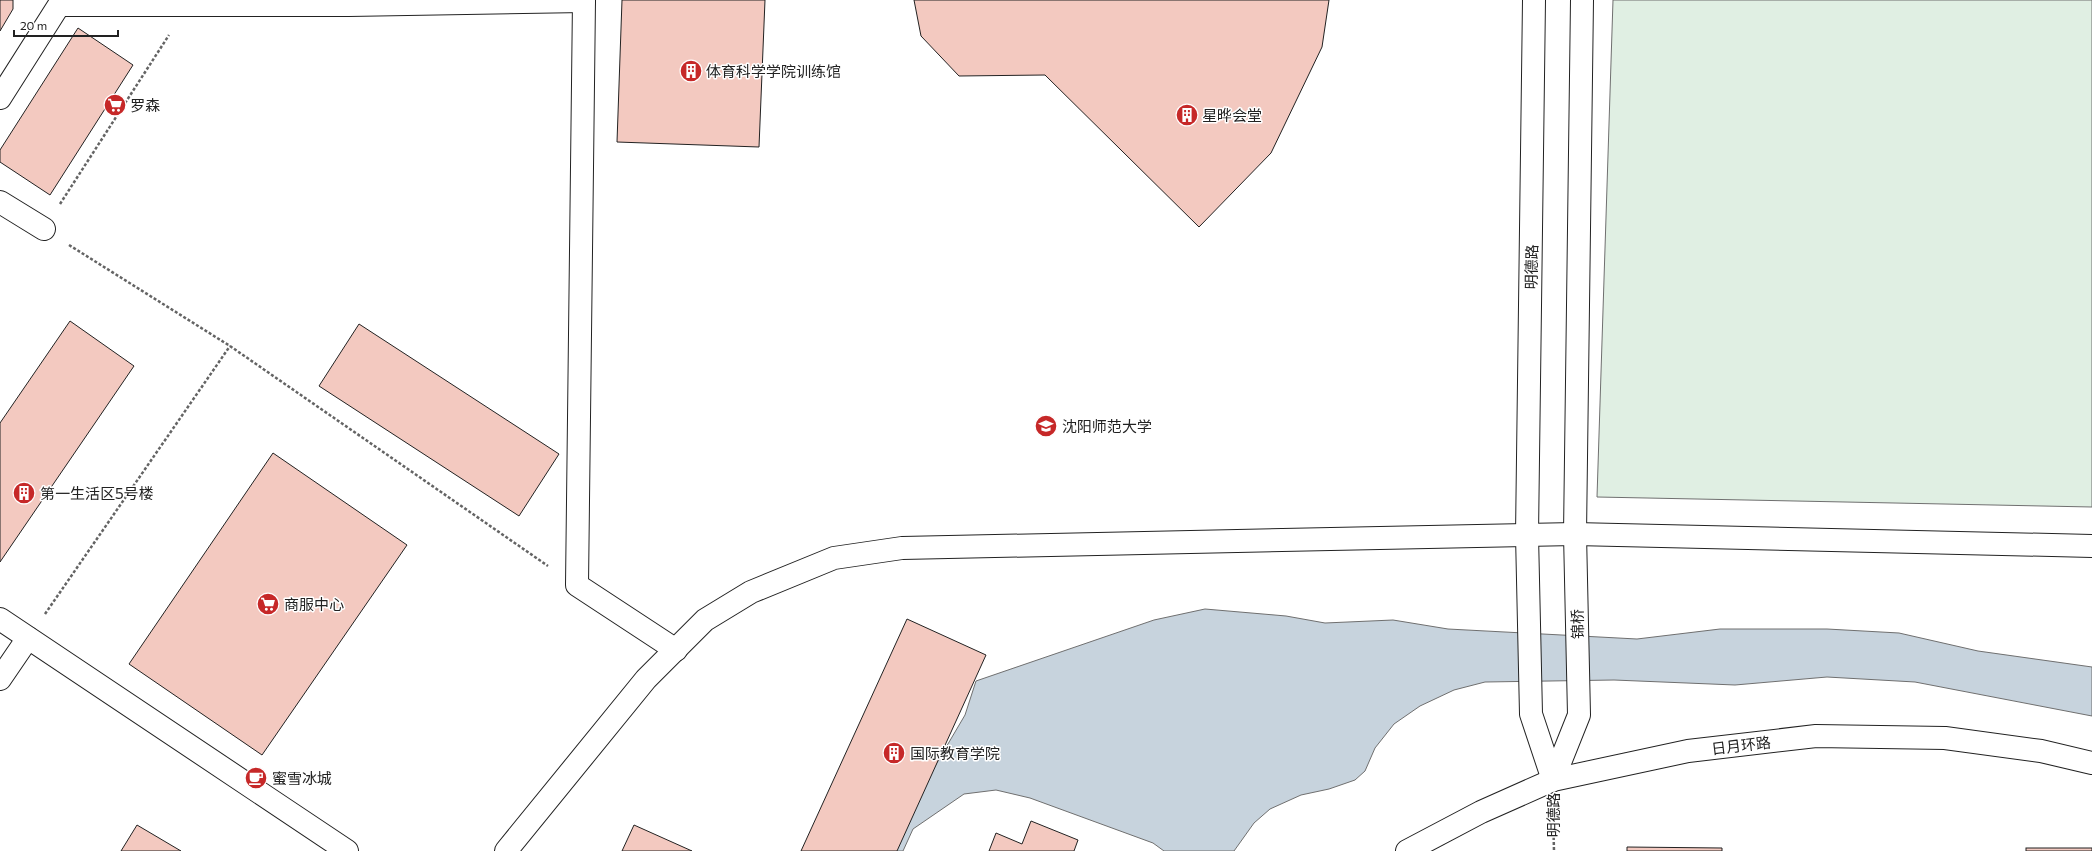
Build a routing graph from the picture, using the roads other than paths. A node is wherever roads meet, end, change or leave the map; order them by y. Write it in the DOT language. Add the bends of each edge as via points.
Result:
graph roads {
  1 [pos="1534,0"];
  2 [pos="1582,0"];
  3 [pos="584,1"];
  4 [pos="350,2"];
  5 [pos="0,98"];
  6 [pos="0,202"];
  7 [pos="44,229"];
  8 [pos="1575,534"];
  9 [pos="1527,535"];
  10 [pos="2092,546"];
  11 [pos="0,619"];
  12 [pos="28,638"];
  13 [pos="676,650"];
  14 [pos="0,679"];
  15 [pos="1579,715"];
  16 [pos="2092,763"];
  17 [pos="1553,780"];
  18 [pos="347,851"];
  19 [pos="506,851"];
  20 [pos="1408,851"];
  1 -- 9 [label="street, 明德路"];
  2 -- 8 [label="street"];
  3 -- 4 [label="street"];
  3 -- 13 [label="street" via="577,586"];
  4 -- 5 [label="street" via="187,6 59,5"];
  6 -- 7 [label="street"];
  8 -- 9 [label="street"];
  8 -- 10 [label="street"];
  8 -- 15 [label="street, 锦桥"];
  9 -- 13 [label="street" via="902,548 834,558 751,592 705,620"];
  9 -- 17 [label="street, 明德路" via="1531,714"];
  11 -- 12 [label="street"];
  12 -- 14 [label="street"];
  12 -- 18 [label="street"];
  13 -- 19 [label="street" via="646,680"];
  15 -- 17 [label="street, 明德路"];
  16 -- 17 [label="street, 日月环路" via="2040,751 1945,738 1816,736 1688,751"];
  17 -- 20 [label="street, 日月环路" via="1481,812"];
}
